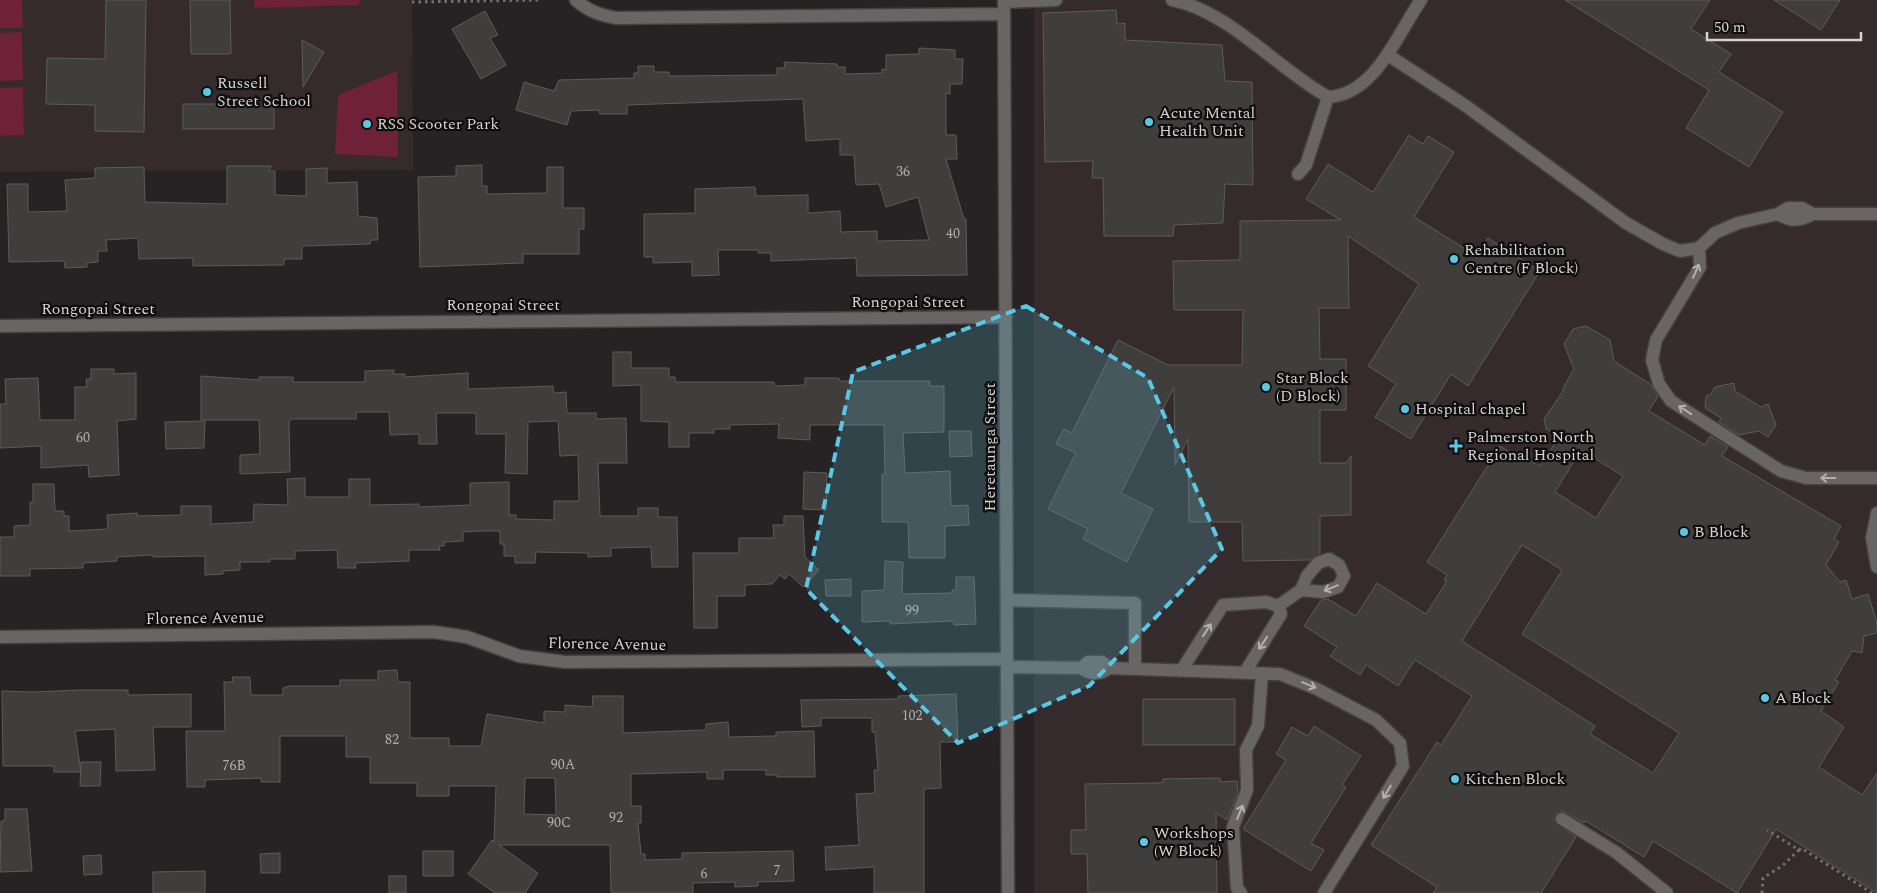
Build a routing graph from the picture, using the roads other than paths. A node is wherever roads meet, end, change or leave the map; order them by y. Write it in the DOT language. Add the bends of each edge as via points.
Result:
graph roads {
  1 [pos="576,0"];
  2 [pos="1056,0"];
  3 [pos="1172,0"];
  4 [pos="1421,0"];
  5 [pos="1004,5"];
  6 [pos="1388,56"];
  7 [pos="1328,97"];
  8 [pos="1298,174"];
  9 [pos="1877,214"];
  10 [pos="1699,248"];
  11 [pos="1006,317"];
  12 [pos="0,326"];
  13 [pos="1877,478"];
  14 [pos="1877,513"];
  15 [pos="1877,567"];
  16 [pos="1301,590"];
  17 [pos="1007,600"];
  18 [pos="1278,606"];
  19 [pos="0,637"];
  20 [pos="1007,663"];
  21 [pos="1135,668"];
  22 [pos="1181,671"];
  23 [pos="1245,672"];
  24 [pos="1262,674"];
  25 [pos="1562,819"];
  26 [pos="1008,893"];
  27 [pos="1240,893"];
  28 [pos="1324,893"];
  29 [pos="1667,893"];
  1 -- 5 [label="street" via="599,15 616,18"];
  2 -- 5 [label="street"];
  3 -- 7 [label="street" via="1212,14 1304,84"];
  4 -- 6 [label="street"];
  5 -- 11 [label="street, Heretaunga Street"];
  6 -- 7 [label="street" via="1351,91 1339,97"];
  6 -- 10 [label="street" via="1466,106 1626,223 1680,251"];
  7 -- 8 [label="street" via="1306,165"];
  9 -- 10 [label="street" via="1813,214 1802,220 1788,220 1778,214 1750,219 1715,233"];
  13 -- 10 [label="street, one-way" via="1806,478 1781,472 1671,401 1659,384 1652,360 1666,320 1700,267"];
  11 -- 12 [label="street, Rongopai Street"];
  11 -- 17 [label="street, Heretaunga Street"];
  14 -- 15 [label="street" via="1872,538"];
  16 -- 18 [label="street"];
  17 -- 20 [label="street, Heretaunga Street"];
  17 -- 21 [label="street" via="1135,603"];
  22 -- 18 [label="street, one-way" via="1223,605 1266,602"];
  18 -- 23 [label="street, one-way" via="1281,614"];
  19 -- 20 [label="street, Florence Avenue" via="434,632 467,637 518,656 565,662"];
  20 -- 21 [label="street, Florence Avenue" via="1081,668 1089,674 1102,674 1109,668"];
  20 -- 26 [label="street, Heretaunga Street"];
  21 -- 22 [label="street"];
  22 -- 23 [label="street"];
  23 -- 24 [label="street"];
  27 -- 24 [label="street, one-way" via="1233,827 1247,790 1246,750 1258,726"];
  24 -- 28 [label="street, one-way" via="1280,674 1317,689 1376,720 1400,743 1404,766"];
  25 -- 29 [label="street" via="1617,853"];
}
